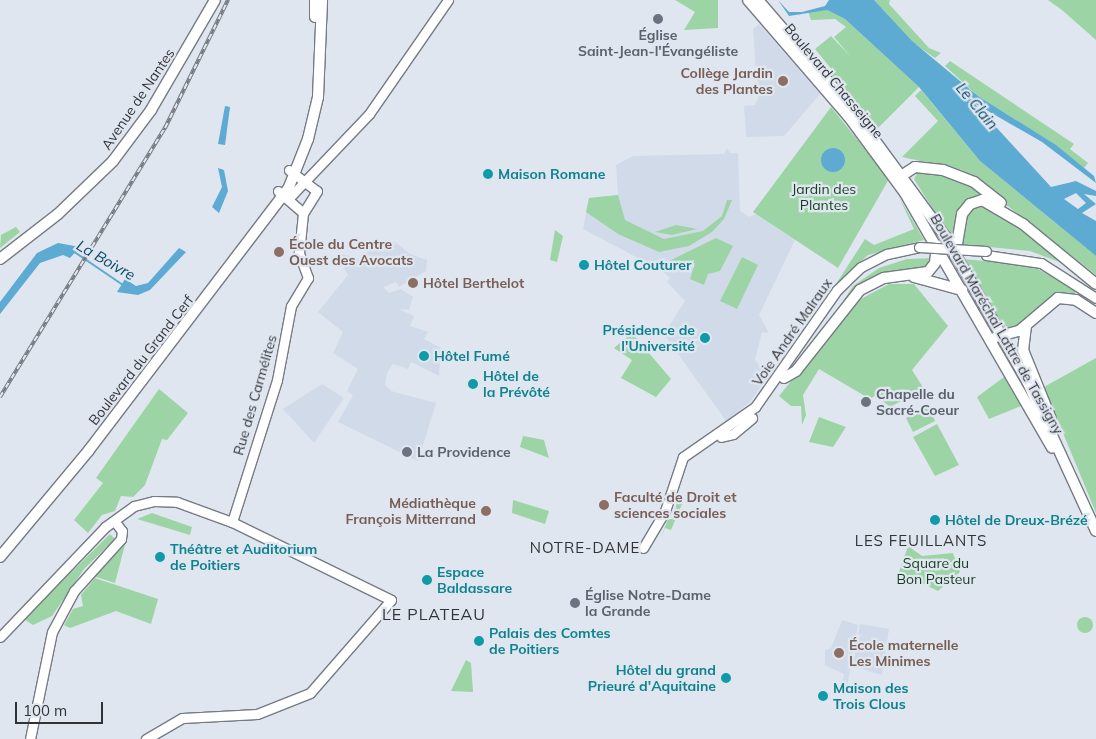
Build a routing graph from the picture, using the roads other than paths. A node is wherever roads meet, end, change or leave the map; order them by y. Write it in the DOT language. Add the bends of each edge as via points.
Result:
graph roads {
  1 [pos="215,0"];
  2 [pos="315,0"];
  3 [pos="322,0"];
  4 [pos="448,0"];
  5 [pos="748,0"];
  6 [pos="758,0"];
  7 [pos="292,172"];
  8 [pos="900,177"];
  9 [pos="307,182"];
  10 [pos="284,195"];
  11 [pos="303,213"];
  12 [pos="1023,224"];
  13 [pos="939,226"];
  14 [pos="937,246"];
  15 [pos="919,249"];
  16 [pos="986,253"];
  17 [pos="955,254"];
  18 [pos="0,259"];
  19 [pos="952,272"];
  20 [pos="908,276"];
  21 [pos="1096,284"];
  22 [pos="962,290"];
  23 [pos="1096,292"];
  24 [pos="1096,298"];
  25 [pos="1096,313"];
  26 [pos="1026,326"];
  27 [pos="988,335"];
  28 [pos="1003,337"];
  29 [pos="1010,372"];
  30 [pos="784,378"];
  31 [pos="1033,380"];
  32 [pos="1019,389"];
  33 [pos="1046,428"];
  34 [pos="716,438"];
  35 [pos="1062,454"];
  36 [pos="1073,482"];
  37 [pos="115,522"];
  38 [pos="232,522"];
  39 [pos="1096,530"];
  40 [pos="643,548"];
  41 [pos="0,557"];
  42 [pos="0,637"];
  43 [pos="30,739"];
  44 [pos="146,739"];
  1 -- 18 [label="main road, Avenue de Nantes" via="173,75 122,150 65,208"];
  2 -- 7 [label="main road" via="314,89"];
  3 -- 7 [label="main road" via="318,97"];
  4 -- 9 [label="street" via="368,114"];
  5 -- 8 [label="main road, Boulevard Chasseigne"];
  6 -- 8 [label="main road, Boulevard Chasseigne"];
  7 -- 9 [label="street"];
  7 -- 10 [label="main road, Boulevard du Grand Cerf"];
  8 -- 12 [label="main road" via="916,168 960,175"];
  8 -- 13 [label="main road, Boulevard Maréchal Lattre de Tassigny"];
  8 -- 14 [label="main road, Boulevard Maréchal Lattre de Tassigny"];
  9 -- 10 [label="street"];
  9 -- 11 [label="street" via="317,191"];
  10 -- 11 [label="street"];
  10 -- 41 [label="main road, Boulevard du Grand Cerf" via="3,546"];
  11 -- 38 [label="street, Rue des Carmélites" via="299,253 308,278 291,306 277,380"];
  12 -- 17 [label="main road" via="992,202 973,202 962,214"];
  12 -- 21 [label="main road"];
  13 -- 14 [label="main road"];
  13 -- 17 [label="main road, Boulevard Maréchal Lattre de Tassigny"];
  14 -- 19 [label="main road, Boulevard Maréchal Lattre de Tassigny"];
  14 -- 20 [label="main road" via="932,268"];
  15 -- 16 [label="street, Voie André Malraux"];
  15 -- 30 [label="street, Voie André Malraux" via="885,259 848,284"];
  15 -- 34 [label="street, Voie André Malraux" via="872,260 845,281 767,393"];
  16 -- 23 [label="street, Voie André Malraux" via="1042,259"];
  16 -- 24 [label="street, Voie André Malraux" via="1041,263"];
  17 -- 19 [label="main road"];
  17 -- 28 [label="main road, Boulevard Maréchal Lattre de Tassigny"];
  19 -- 22 [label="main road, Boulevard Maréchal Lattre de Tassigny"];
  20 -- 22 [label="main road"];
  20 -- 30 [label="main road" via="884,278 860,290 796,371"];
  22 -- 27 [label="main road, Boulevard Maréchal Lattre de Tassigny"];
  25 -- 26 [label="main road" via="1076,300 1058,298 1045,305"];
  26 -- 28 [label="main road"];
  26 -- 31 [label="main road" via="1021,345"];
  27 -- 28 [label="main road"];
  27 -- 29 [label="main road, Boulevard Maréchal Lattre de Tassigny"];
  28 -- 31 [label="main road, Boulevard Maréchal Lattre de Tassigny"];
  29 -- 31 [label="main road"];
  29 -- 32 [label="main road, Boulevard Maréchal Lattre de Tassigny"];
  30 -- 34 [label="street, Voie André Malraux" via="740,429"];
  31 -- 32 [label="main road"];
  31 -- 33 [label="main road, Boulevard Maréchal Lattre de Tassigny"];
  31 -- 35 [label="main road"];
  32 -- 33 [label="main road, Boulevard Maréchal Lattre de Tassigny"];
  33 -- 35 [label="main road, Boulevard Maréchal Lattre de Tassigny"];
  33 -- 36 [label="main road, Boulevard Maréchal Lattre de Tassigny"];
  34 -- 40 [label="street, Voie André Malraux" via="680,461 665,510"];
  35 -- 36 [label="main road, Boulevard Maréchal Lattre de Tassigny"];
  36 -- 39 [label="main road, Boulevard Maréchal Lattre de Tassigny"];
  37 -- 38 [label="street" via="134,506 167,501"];
  37 -- 42 [label="street" via="100,527 78,557"];
  37 -- 43 [label="street" via="122,529 121,539 66,602 51,637"];
  38 -- 44 [label="street" via="390,600 310,694 253,714 182,718"];
}
